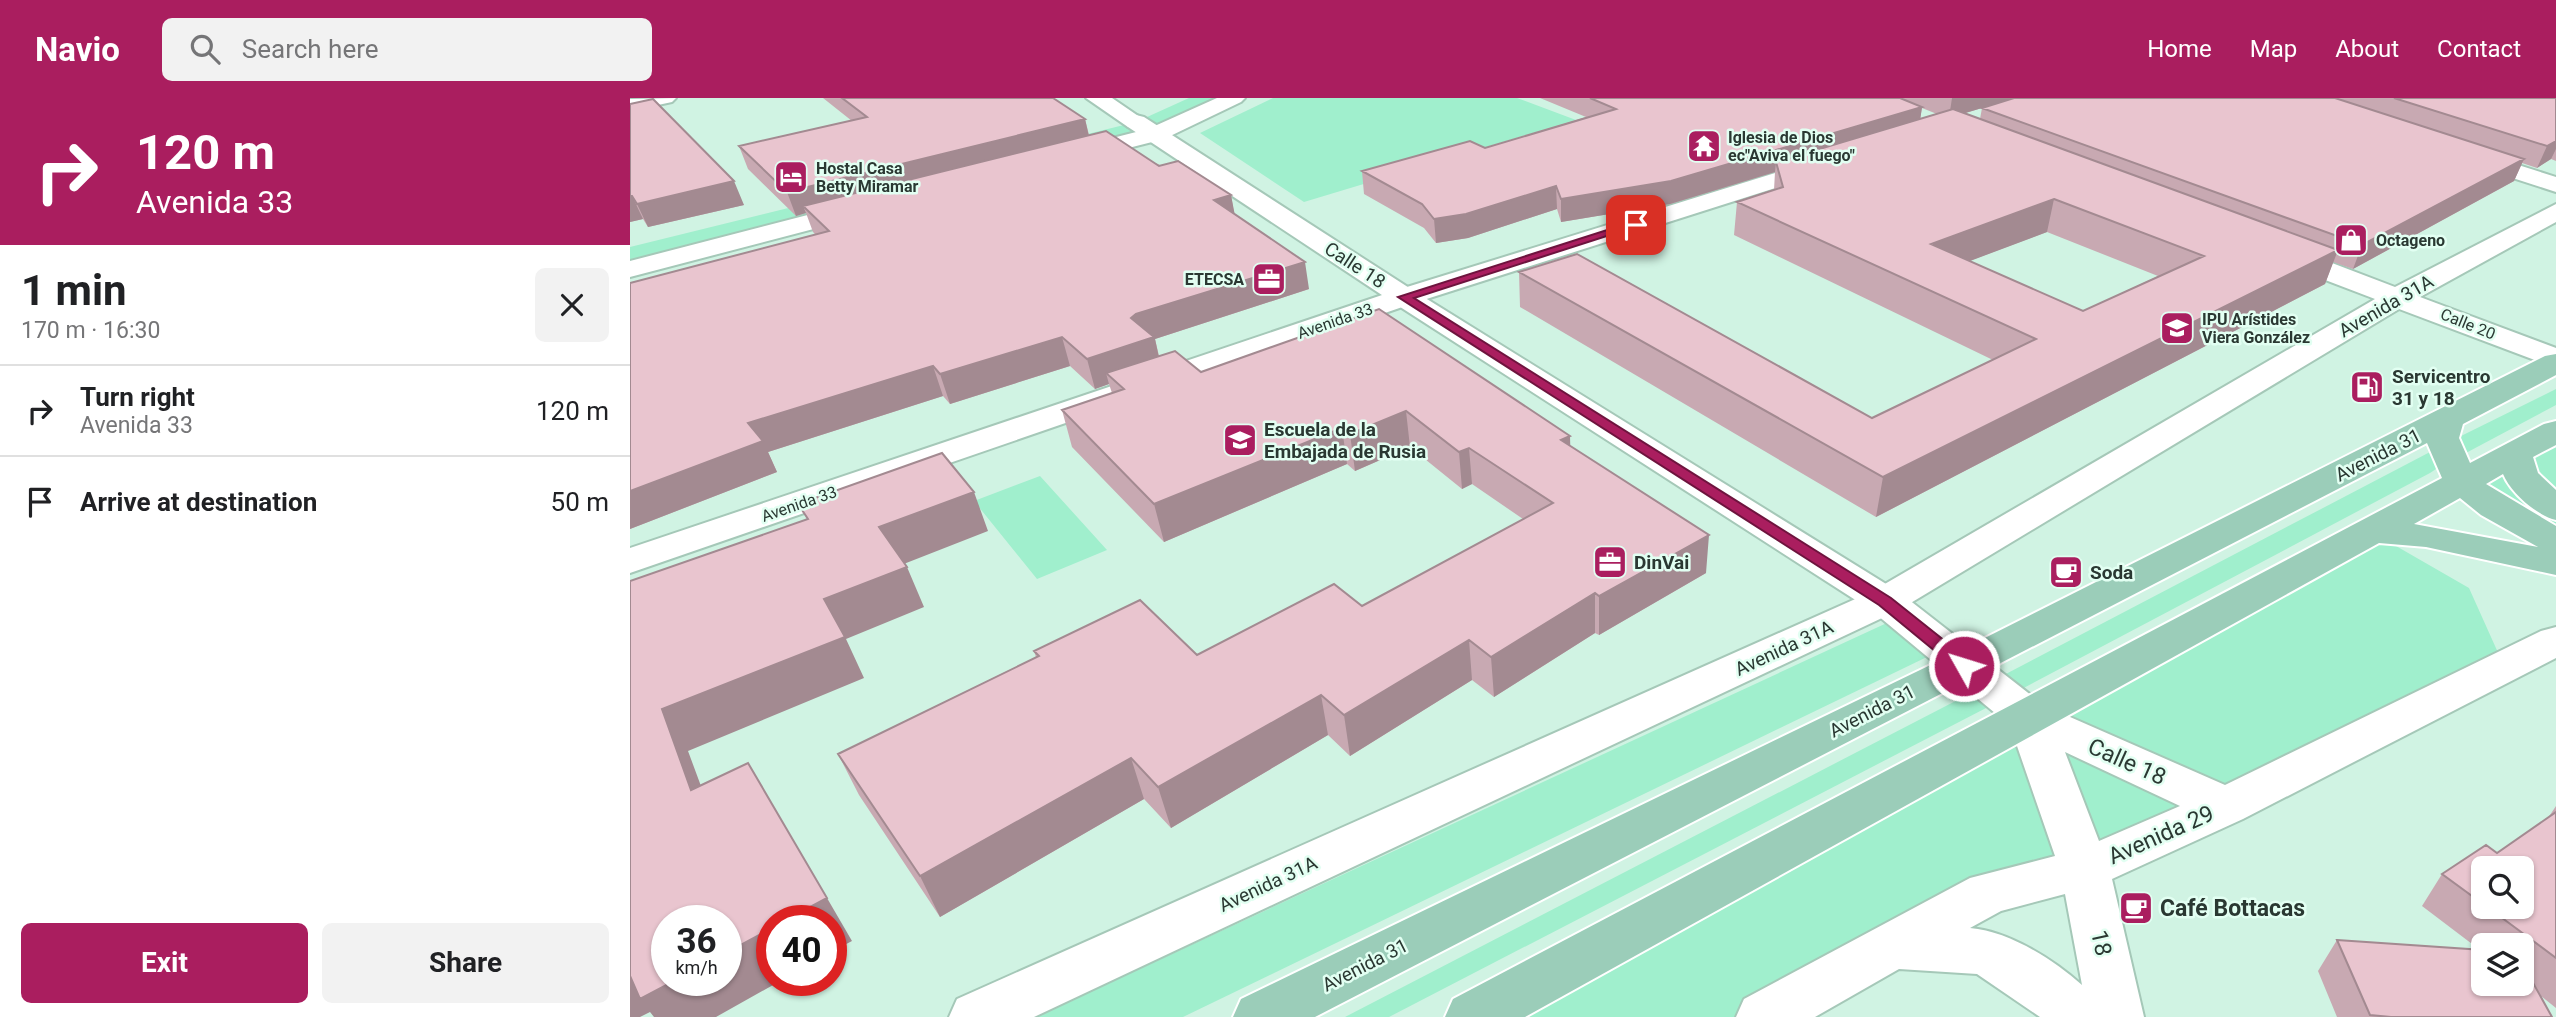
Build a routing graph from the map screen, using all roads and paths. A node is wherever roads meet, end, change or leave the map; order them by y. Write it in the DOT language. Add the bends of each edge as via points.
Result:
graph roads {
  1 [pos="665,98"];
  2 [pos="1097,98"];
  3 [pos="1189,98"];
  4 [pos="1234,98"];
  5 [pos="630,105"];
  6 [pos="1146,128"];
  7 [pos="2451,150"];
  8 [pos="1052,152"];
  9 [pos="1852,157"];
  10 [pos="2556,185"];
  11 [pos="2556,212"];
  12 [pos="2256,244"];
  13 [pos="630,247"];
  14 [pos="630,269"];
  15 [pos="1404,297"];
  16 [pos="2399,297"];
  17 [pos="2556,361"];
  18 [pos="2448,419"];
  19 [pos="2556,431"];
  20 [pos="2515,453"];
  21 [pos="2461,482"];
  22 [pos="2556,509"];
  23 [pos="2370,531"];
  24 [pos="2556,542"];
  25 [pos="630,561"];
  26 [pos="2556,563"];
  27 [pos="1885,601"];
  28 [pos="2556,641"];
  29 [pos="1964,666"];
  30 [pos="2029,717"];
  31 [pos="2226,806"];
  32 [pos="2085,869"];
  33 [pos="1892,946"];
  34 [pos="977,1017"];
  35 [pos="1261,1017"];
  36 [pos="1473,1017"];
  37 [pos="1763,1017"];
  38 [pos="2078,1017"];
  39 [pos="2116,1017"];
  1 -- 5 [label="street"];
  2 -- 6 [label="street, Calle 18"];
  3 -- 6 [label="street"];
  4 -- 6 [label="street"];
  6 -- 8 [label="street"];
  6 -- 15 [label="street, Calle 18"];
  7 -- 10 [label="street"];
  9 -- 15 [label="street, Avenida 33"];
  11 -- 16 [label="street, Avenida 31A"];
  12 -- 16 [label="street, Calle 20"];
  13 -- 14 [label="street" via="878,195"];
  15 -- 25 [label="street, Avenida 33"];
  15 -- 27 [label="street, Calle 18"];
  16 -- 17 [label="street, Calle 20"];
  16 -- 27 [label="street, Avenida 31A"];
  17 -- 18 [label="main road, Avenida 31"];
  18 -- 21 [label="main road" via="2442,438"];
  18 -- 29 [label="main road, Avenida 31"];
  19 -- 20 [label="main road"];
  20 -- 21 [label="main road"];
  20 -- 22 [label="main road" via="2521,477"];
  21 -- 23 [label="main road"];
  21 -- 24 [label="main road" via="2494,507"];
  23 -- 26 [label="main road" via="2426,536"];
  23 -- 30 [label="main road"];
  27 -- 29 [label="street, Calle 18"];
  27 -- 34 [label="street, Avenida 31A"];
  28 -- 31 [label="street, Avenida 29"];
  29 -- 30 [label="street, Calle 18"];
  29 -- 35 [label="main road, Avenida 31"];
  30 -- 31 [label="street, Calle 18"];
  30 -- 32 [label="street"];
  30 -- 36 [label="main road"];
  31 -- 32 [label="street, Avenida 29"];
  32 -- 33 [label="street, Avenida 29" via="1988,893"];
  32 -- 39 [label="street, 18"];
  33 -- 37 [label="street, Avenida 29"];
  33 -- 38 [label="street" via="1986,952 2049,990"];
}
